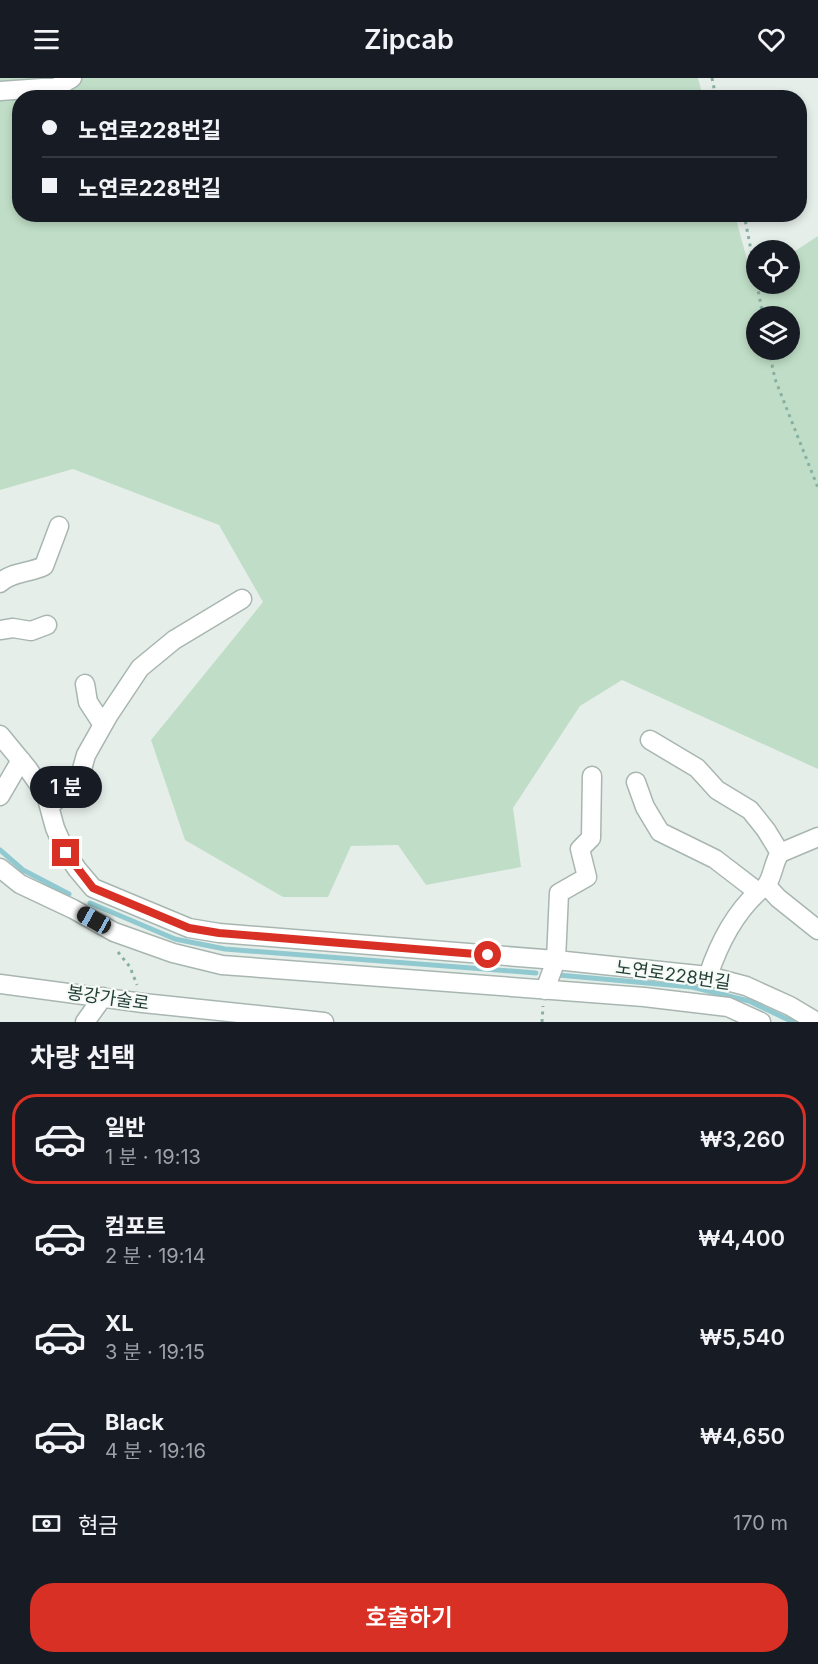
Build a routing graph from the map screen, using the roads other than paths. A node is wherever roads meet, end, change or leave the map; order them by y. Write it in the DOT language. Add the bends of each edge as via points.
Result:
graph roads {
  1 [pos="72,78"];
  2 [pos="14,90"];
  3 [pos="59,526"];
  4 [pos="0,583"];
  5 [pos="242,599"];
  6 [pos="47,625"];
  7 [pos="0,632"];
  8 [pos="0,647"];
  9 [pos="85,684"];
  10 [pos="103,725"];
  11 [pos="0,735"];
  12 [pos="650,740"];
  13 [pos="21,760"];
  14 [pos="592,776"];
  15 [pos="636,782"];
  16 [pos="0,796"];
  17 [pos="49,807"];
  18 [pos="818,837"];
  19 [pos="780,853"];
  20 [pos="0,868"];
  21 [pos="86,880"];
  22 [pos="762,889"];
  23 [pos="73,909"];
  24 [pos="818,930"];
  25 [pos="556,960"];
  26 [pos="708,976"];
  27 [pos="0,984"];
  28 [pos="545,990"];
  29 [pos="103,997"];
  30 [pos="85,1022"];
  31 [pos="324,1022"];
  32 [pos="761,1022"];
  33 [pos="817,1022"];
  1 -- 2 [label="street" via="57,87"];
  3 -- 4 [label="street" via="44,566 6,577"];
  5 -- 10 [label="street" via="174,640 140,668"];
  6 -- 7 [label="street" via="31,631 13,628"];
  7 -- 8 [label="street"];
  9 -- 10 [label="street" via="88,702"];
  10 -- 17 [label="street" via="86,755 78,783"];
  11 -- 13 [label="street, 노연로228번길"];
  12 -- 19 [label="street" via="697,768 717,790 750,810"];
  13 -- 16 [label="street"];
  13 -- 17 [label="street, 노연로228번길" via="46,795"];
  14 -- 25 [label="street" via="591,838 580,849 587,877 559,893"];
  15 -- 22 [label="street" via="660,832 715,859"];
  17 -- 21 [label="street, 노연로228번길" via="66,853"];
  18 -- 19 [label="street"];
  19 -- 22 [label="street"];
  20 -- 23 [label="street" via="20,884"];
  21 -- 23 [label="street"];
  21 -- 25 [label="street, 노연로228번길" via="93,888 189,928"];
  22 -- 24 [label="street"];
  22 -- 26 [label="street" via="737,916"];
  23 -- 28 [label="street" via="114,932 222,965"];
  25 -- 26 [label="street, 노연로228번길"];
  25 -- 28 [label="street"];
  26 -- 33 [label="street, 노연로228번길" via="746,986"];
  27 -- 29 [label="street, 봉강가술로"];
  28 -- 32 [label="street" via="728,1007"];
  29 -- 30 [label="street"];
  29 -- 31 [label="street, 봉강가술로"];
}
